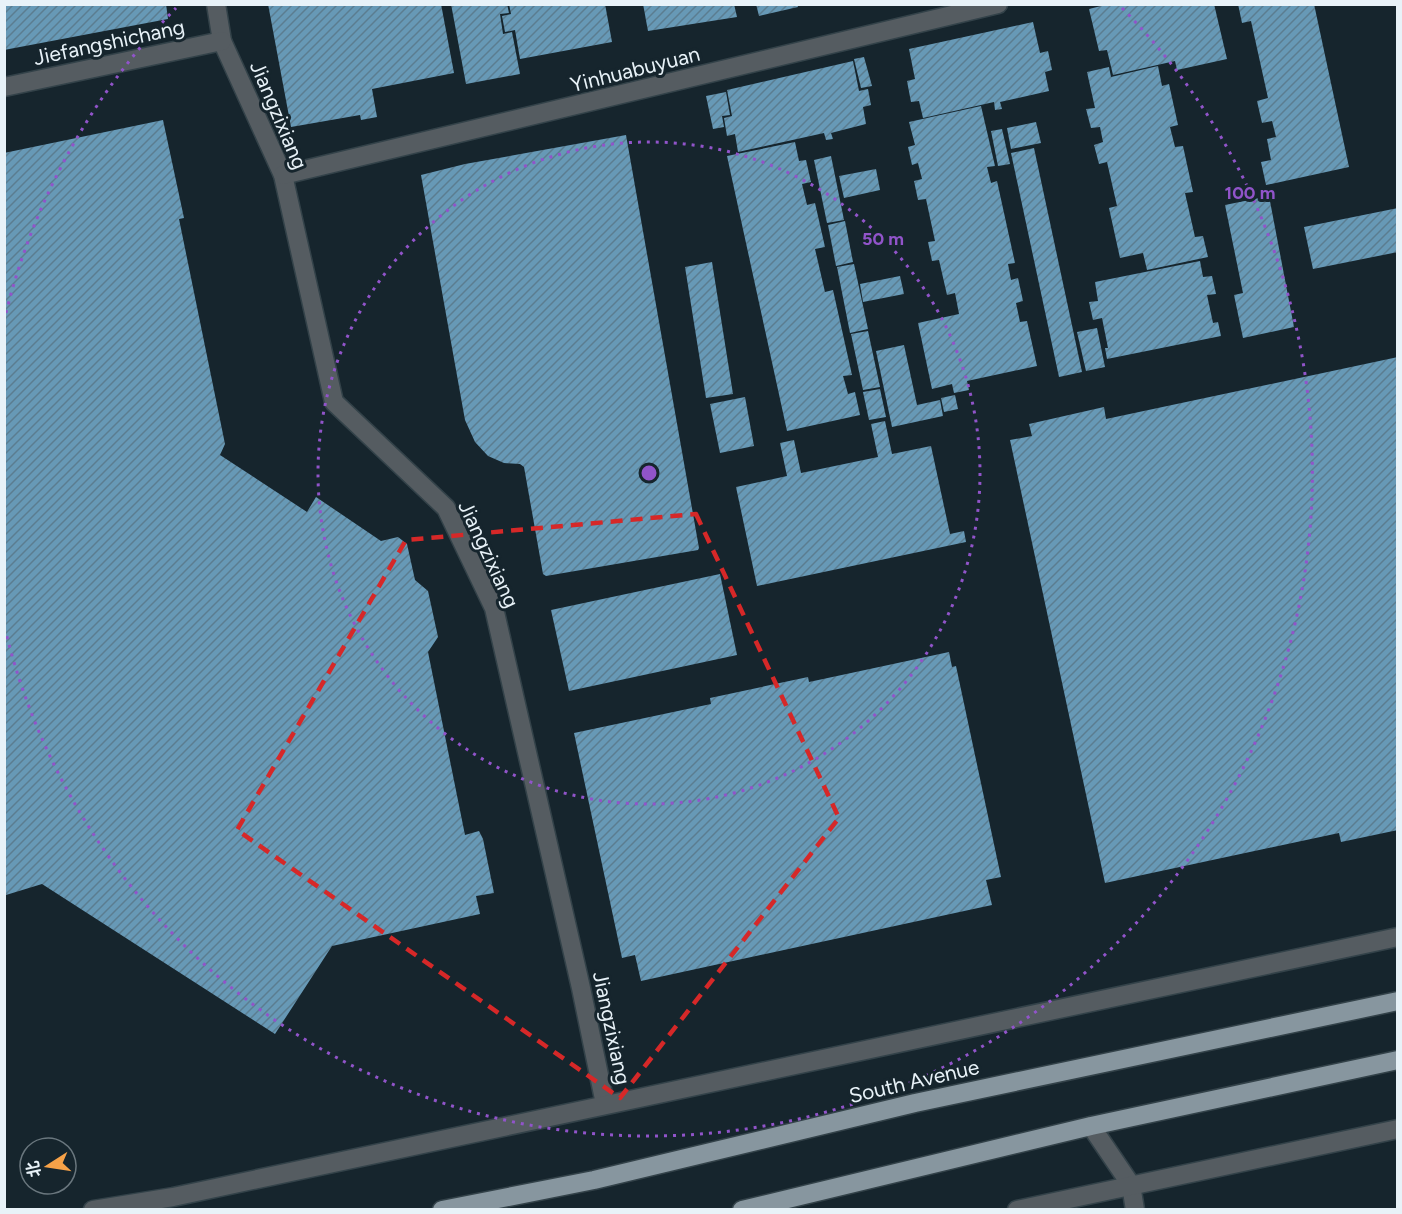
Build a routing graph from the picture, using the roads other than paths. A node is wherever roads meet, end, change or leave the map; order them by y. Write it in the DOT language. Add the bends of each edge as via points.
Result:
graph roads {
  1 [pos="216,4"];
  2 [pos="998,4"];
  3 [pos="222,41"];
  4 [pos="4,87"];
  5 [pos="283,175"];
  6 [pos="1398,937"];
  7 [pos="1398,1001"];
  8 [pos="1398,1060"];
  9 [pos="605,1104"];
  10 [pos="1091,1126"];
  11 [pos="1398,1129"];
  12 [pos="1131,1185"];
  13 [pos="93,1209"];
  14 [pos="442,1209"];
  15 [pos="742,1209"];
  16 [pos="1017,1209"];
  17 [pos="1135,1209"];
  1 -- 3 [label="street, Jiangzixiang"];
  2 -- 5 [label="street, Yinhuabuyuan"];
  3 -- 4 [label="street, Jiefangshichang"];
  3 -- 5 [label="street, Jiangzixiang"];
  5 -- 9 [label="street, Jiangzixiang" via="334,402 446,508 494,608"];
  6 -- 9 [label="street"];
  7 -- 14 [label="main road, South Avenue" via="915,1103 594,1180"];
  8 -- 10 [label="main road"];
  9 -- 13 [label="street" via="173,1197"];
  10 -- 12 [label="street"];
  10 -- 15 [label="main road"];
  11 -- 12 [label="street"];
  12 -- 16 [label="street"];
  12 -- 17 [label="street"];
}
